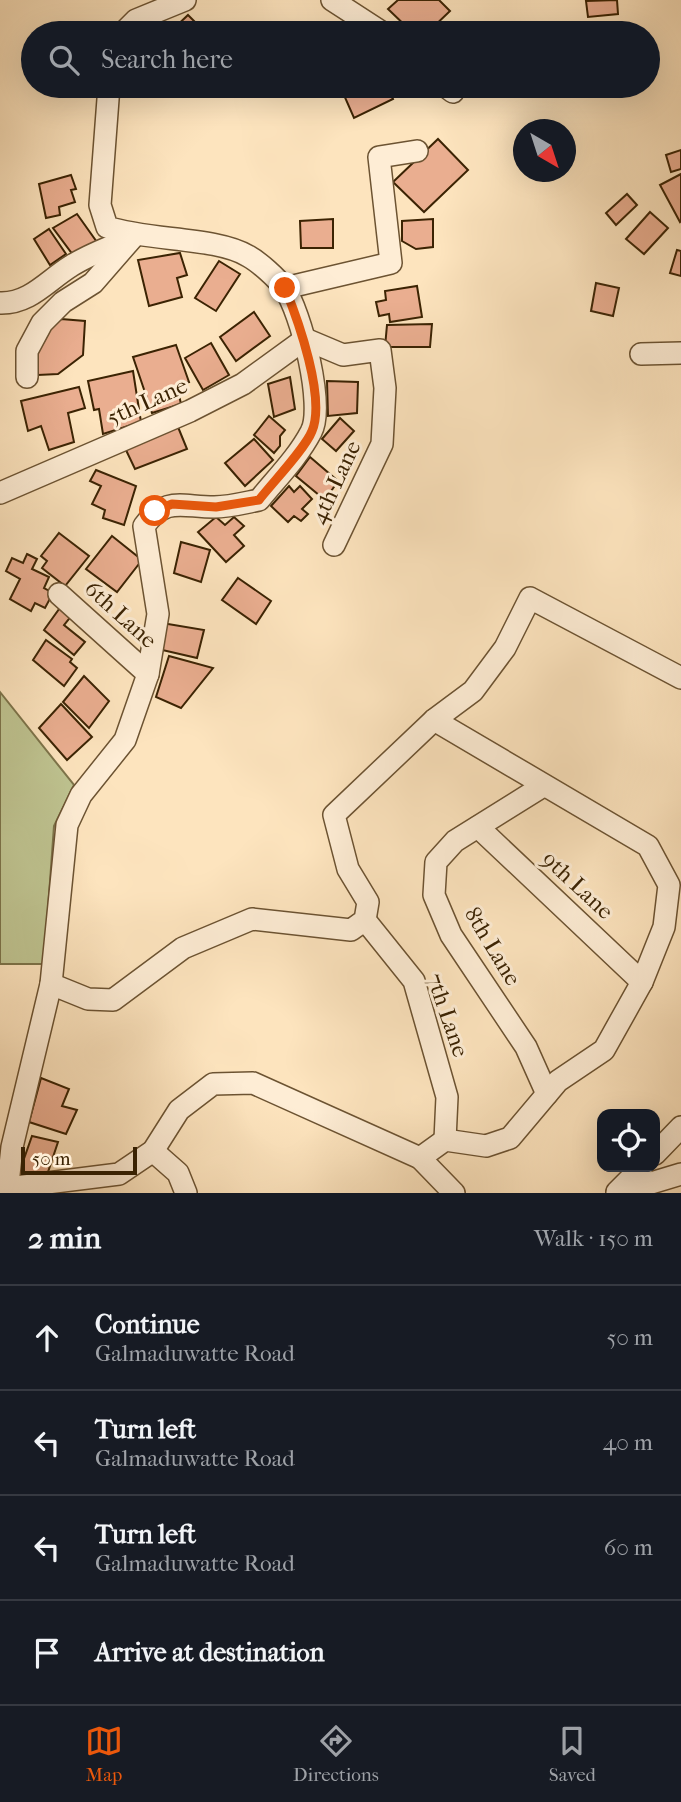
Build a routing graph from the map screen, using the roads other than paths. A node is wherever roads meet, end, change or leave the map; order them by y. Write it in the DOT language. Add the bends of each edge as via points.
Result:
graph roads {
  1 [pos="185,0"];
  2 [pos="332,0"];
  3 [pos="135,21"];
  4 [pos="364,21"];
  5 [pos="107,98"];
  6 [pos="417,151"];
  7 [pos="134,236"];
  8 [pos="285,288"];
  9 [pos="0,303"];
  10 [pos="305,339"];
  11 [pos="681,353"];
  12 [pos="640,354"];
  13 [pos="27,377"];
  14 [pos="0,493"];
  15 [pos="334,545"];
  16 [pos="59,594"];
  17 [pos="148,674"];
  18 [pos="681,678"];
  19 [pos="435,720"];
  20 [pos="543,786"];
  21 [pos="478,827"];
  22 [pos="365,920"];
  23 [pos="642,982"];
  24 [pos="51,984"];
  25 [pos="547,1094"];
  26 [pos="681,1127"];
  27 [pos="445,1140"];
  28 [pos="660,1149"];
  29 [pos="153,1151"];
  30 [pos="420,1158"];
  31 [pos="637,1172"];
  32 [pos="681,1174"];
  33 [pos="7,1191"];
  34 [pos="186,1193"];
  35 [pos="454,1193"];
  36 [pos="617,1193"];
  1 -- 3 [label="street"];
  2 -- 4 [label="street"];
  5 -- 7 [label="street" via="100,205 107,227"];
  6 -- 8 [label="street" via="379,157 391,264"];
  7 -- 8 [label="street" via="218,246 248,256"];
  7 -- 9 [label="street" via="71,266 40,291"];
  7 -- 13 [label="street" via="93,283 62,302 42,323 27,351"];
  8 -- 10 [label="street"];
  10 -- 14 [label="street, 5th Lane" via="243,384 190,411"];
  10 -- 15 [label="street, 4th Lane" via="343,355 380,350 385,388 382,444"];
  10 -- 17 [label="street" via="315,404 313,431 259,500 216,507 172,504 155,511 144,526 158,614"];
  11 -- 12 [label="street"];
  16 -- 17 [label="street, 6th Lane"];
  17 -- 24 [label="street" via="125,740 81,796 67,825"];
  18 -- 19 [label="street" via="530,598 505,648 474,691"];
  19 -- 20 [label="street"];
  19 -- 22 [label="street" via="334,815 348,869 368,902"];
  20 -- 21 [label="street, 8th Lane"];
  20 -- 23 [label="street" via="648,846 669,884 664,927"];
  21 -- 23 [label="street, 9th Lane"];
  21 -- 25 [label="street, 8th Lane" via="455,841 436,862 434,895 451,935 526,1047"];
  22 -- 24 [label="street" via="351,930 253,919 183,948 113,1000 89,999"];
  22 -- 27 [label="street, 7th Lane" via="414,981 447,1097"];
  23 -- 25 [label="street" via="604,1050 558,1081"];
  24 -- 33 [label="street" via="12,1147"];
  25 -- 27 [label="street" via="510,1138 486,1146"];
  26 -- 28 [label="street"];
  27 -- 30 [label="street"];
  29 -- 30 [label="street" via="179,1110 213,1084 253,1083"];
  29 -- 33 [label="street" via="119,1174"];
  29 -- 34 [label="street" via="178,1172"];
  30 -- 35 [label="street"];
  31 -- 36 [label="street"];
  32 -- 36 [label="street"];
}
